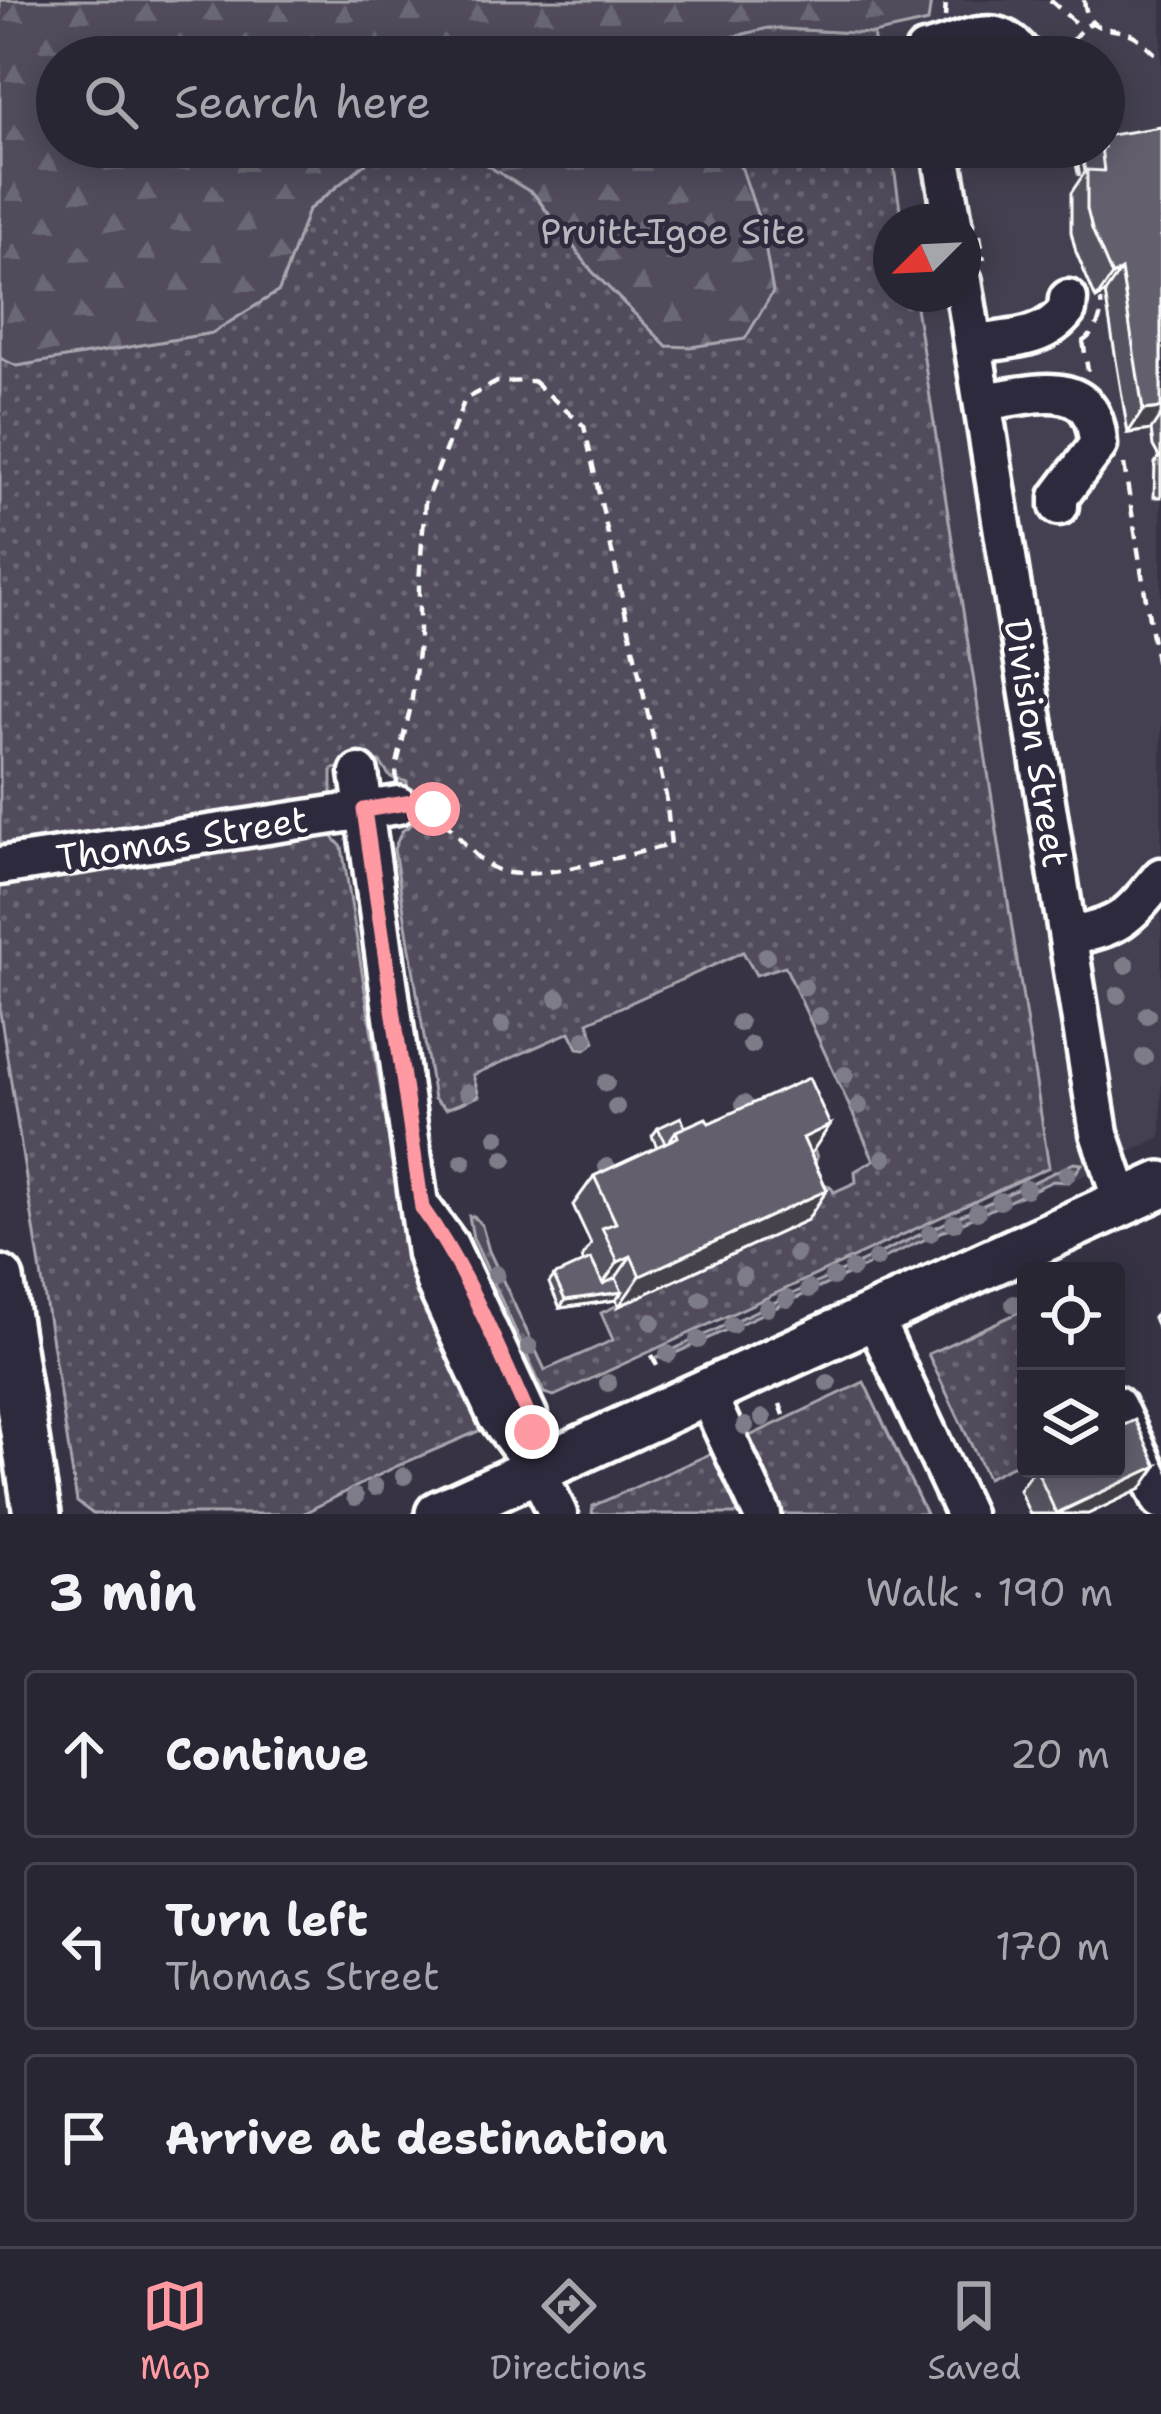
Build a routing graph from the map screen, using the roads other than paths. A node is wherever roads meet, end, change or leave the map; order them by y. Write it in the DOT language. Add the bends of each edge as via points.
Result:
graph roads {
  1 [pos="944,168"];
  2 [pos="950,204"];
  3 [pos="1068,299"];
  4 [pos="968,312"];
  5 [pos="974,344"];
  6 [pos="983,402"];
  7 [pos="1059,506"];
  8 [pos="0,866"];
  9 [pos="1161,877"];
  10 [pos="1068,937"];
  11 [pos="1142,1193"];
  12 [pos="1046,1256"];
  13 [pos="0,1279"];
  14 [pos="872,1316"];
  15 [pos="706,1392"];
  16 [pos="1125,1424"];
  17 [pos="537,1470"];
  18 [pos="1161,1500"];
  19 [pos="37,1514"];
  20 [pos="439,1514"];
  21 [pos="558,1514"];
  22 [pos="762,1514"];
  23 [pos="965,1514"];
  1 -- 2 [label="street"];
  3 -- 5 [label="street" via="1051,329"];
  4 -- 5 [label="street, Division Street"];
  5 -- 6 [label="street, Division Street"];
  6 -- 7 [label="street" via="1056,392 1084,406 1110,452 1098,445"];
  6 -- 10 [label="street, Division Street"];
  8 -- 17 [label="street, Thomas Street" via="374,796 422,1208 456,1260 528,1415"];
  9 -- 10 [label="street" via="1102,930"];
  10 -- 11 [label="street, Division Street" via="1099,1133"];
  11 -- 12 [label="main road"];
  12 -- 14 [label="main road"];
  13 -- 19 [label="main road"];
  14 -- 15 [label="main road"];
  14 -- 23 [label="street"];
  15 -- 17 [label="main road"];
  15 -- 22 [label="street"];
  16 -- 18 [label="street"];
  17 -- 20 [label="main road"];
  17 -- 21 [label="street"];
}
